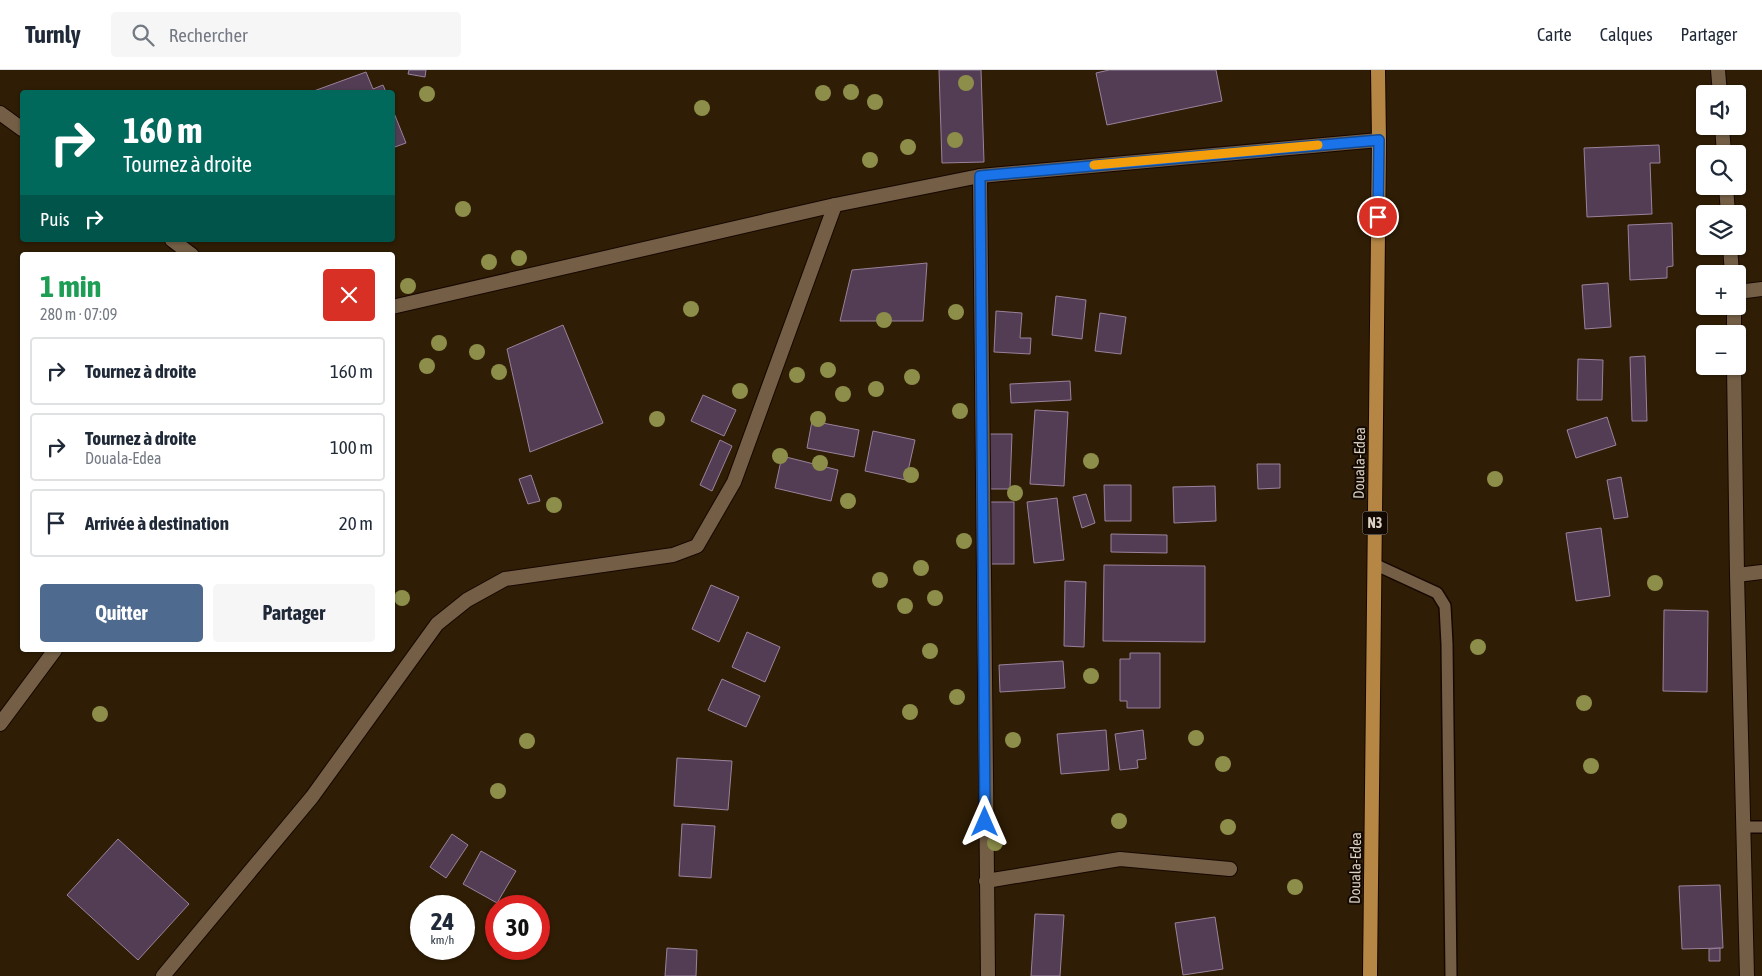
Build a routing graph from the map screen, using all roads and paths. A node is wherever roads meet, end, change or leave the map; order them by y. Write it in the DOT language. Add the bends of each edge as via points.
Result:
graph roads {
  1 [pos="1378,70"];
  2 [pos="1718,70"];
  3 [pos="1719,85"];
  4 [pos="0,113"];
  5 [pos="20,128"];
  6 [pos="1379,140"];
  7 [pos="980,176"];
  8 [pos="835,205"];
  9 [pos="175,242"];
  10 [pos="188,252"];
  11 [pos="1762,289"];
  12 [pos="1746,291"];
  13 [pos="395,305"];
  14 [pos="1734,375"];
  15 [pos="1374,564"];
  16 [pos="1762,572"];
  17 [pos="1737,575"];
  18 [pos="54,652"];
  19 [pos="0,724"];
  20 [pos="1743,827"];
  21 [pos="1762,827"];
  22 [pos="1230,869"];
  23 [pos="986,880"];
  24 [pos="163,976"];
  25 [pos="988,976"];
  26 [pos="1370,976"];
  27 [pos="1451,976"];
  28 [pos="1747,976"];
  1 -- 6 [label="highway, Douala-Edea / N3"];
  2 -- 3 [label="street"];
  4 -- 5 [label="street"];
  6 -- 7 [label="street"];
  6 -- 15 [label="highway, Douala-Edea / N3"];
  7 -- 8 [label="street"];
  7 -- 23 [label="street"];
  8 -- 13 [label="street"];
  8 -- 24 [label="street" via="734,482 697,546 673,555 505,579 459,606 437,624 312,797"];
  9 -- 10 [label="street"];
  11 -- 12 [label="street"];
  14 -- 17 [label="street"];
  15 -- 26 [label="highway, Douala-Edea / N3"];
  15 -- 27 [label="lane" via="1437,593 1445,606"];
  16 -- 17 [label="street"];
  17 -- 20 [label="street"];
  18 -- 19 [label="street"];
  20 -- 21 [label="lane"];
  20 -- 28 [label="street"];
  22 -- 23 [label="street" via="1120,859"];
  23 -- 25 [label="street"];
}
